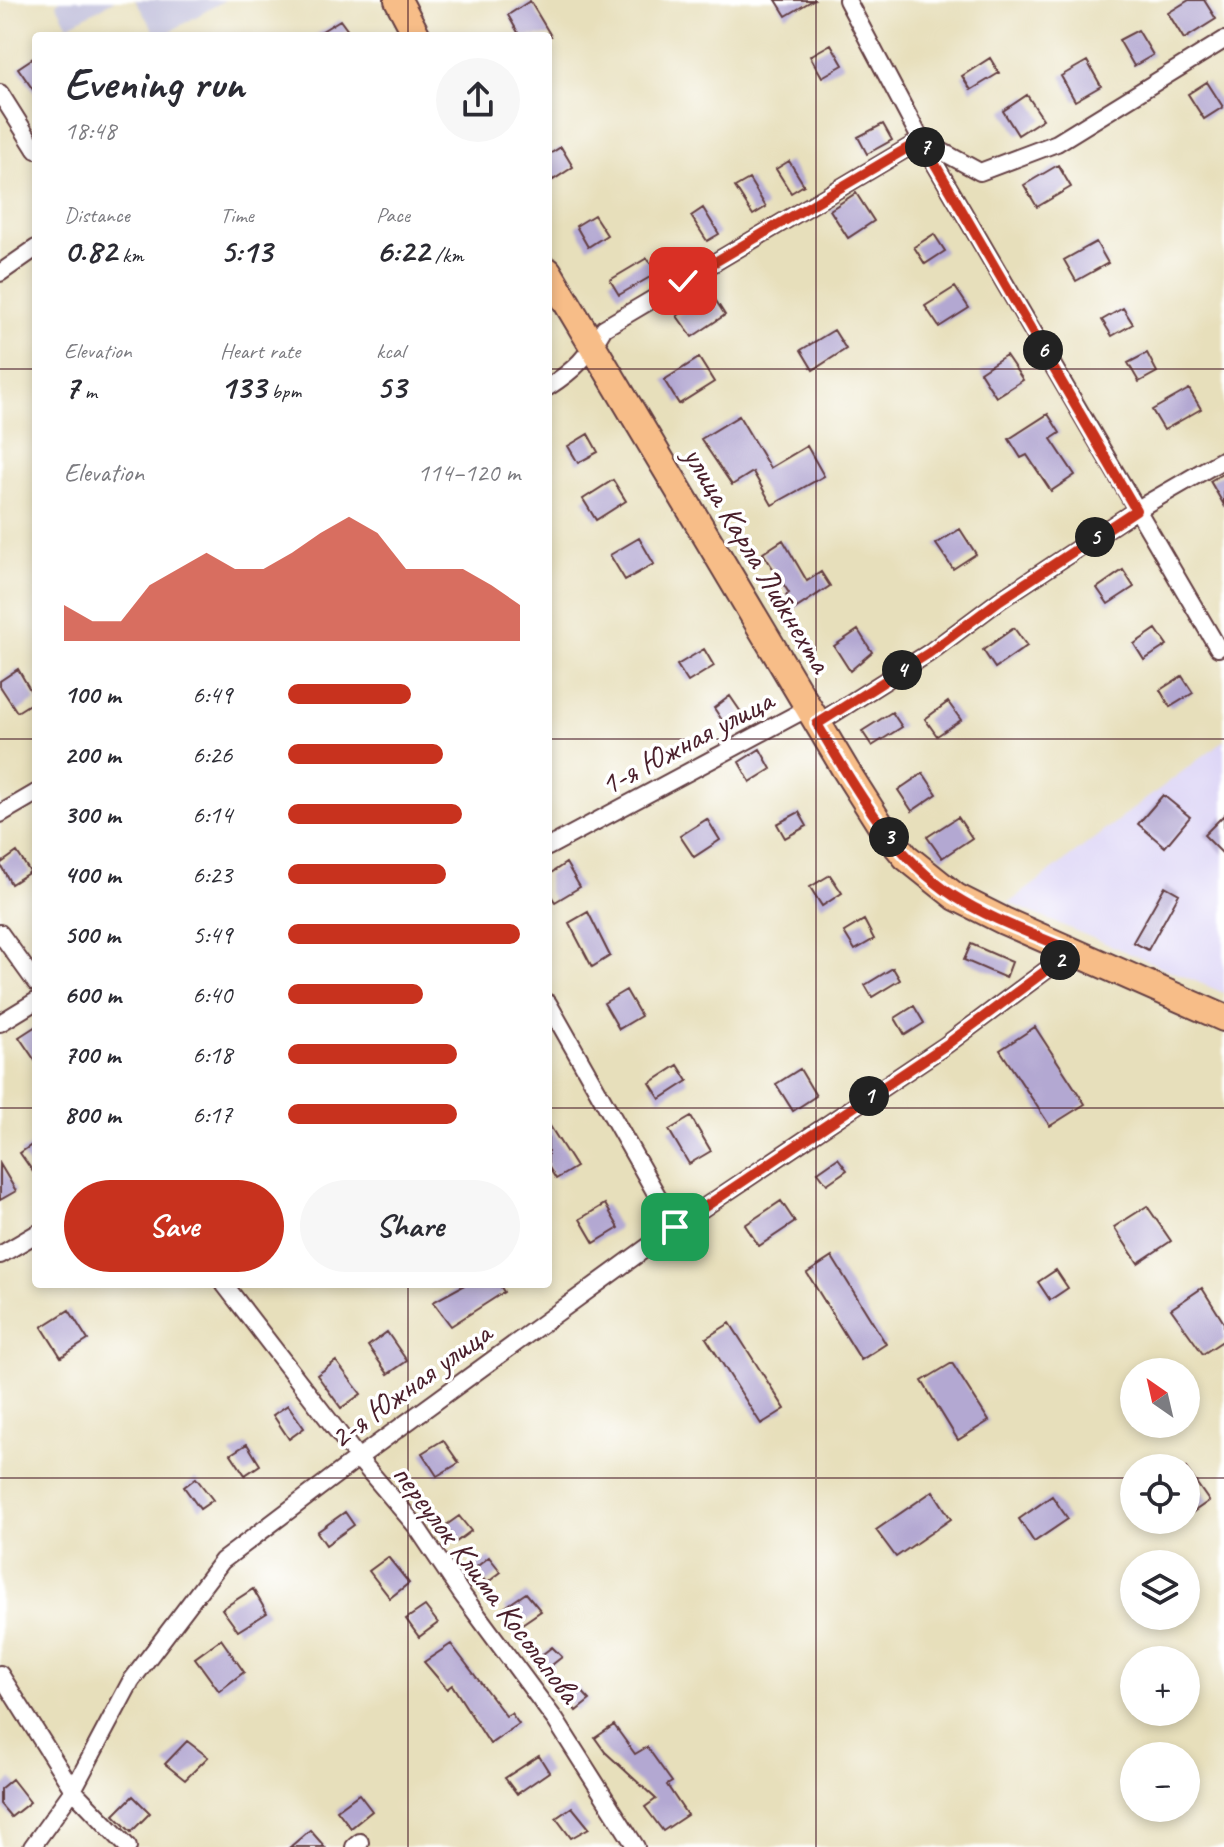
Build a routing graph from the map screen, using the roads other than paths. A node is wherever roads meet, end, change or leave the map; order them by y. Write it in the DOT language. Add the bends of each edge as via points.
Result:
graph roads {
  1 [pos="398,0"];
  2 [pos="847,0"];
  3 [pos="415,32"];
  4 [pos="1224,40"];
  5 [pos="0,93"];
  6 [pos="921,140"];
  7 [pos="32,144"];
  8 [pos="32,251"];
  9 [pos="0,273"];
  10 [pos="552,278"];
  11 [pos="592,348"];
  12 [pos="552,384"];
  13 [pos="1224,459"];
  14 [pos="1136,510"];
  15 [pos="1218,648"];
  16 [pos="812,716"];
  17 [pos="32,795"];
  18 [pos="0,814"];
  19 [pos="552,845"];
  20 [pos="0,933"];
  21 [pos="1072,951"];
  22 [pos="32,977"];
  23 [pos="32,1003"];
  24 [pos="552,1010"];
  25 [pos="1224,1018"];
  26 [pos="0,1023"];
  27 [pos="675,1227"];
  28 [pos="32,1236"];
  29 [pos="0,1255"];
  30 [pos="227,1288"];
  31 [pos="358,1458"];
  32 [pos="0,1674"];
  33 [pos="73,1790"];
  34 [pos="32,1847"];
  35 [pos="128,1847"];
  36 [pos="636,1847"];
  1 -- 3 [label="main road"];
  2 -- 6 [label="street"];
  4 -- 6 [label="street" via="1057,143 980,172"];
  5 -- 7 [label="street"];
  6 -- 11 [label="street" via="604,328"];
  6 -- 14 [label="street"];
  8 -- 9 [label="street"];
  10 -- 11 [label="main road, улица Карла Либкнехта"];
  11 -- 12 [label="street" via="574,370"];
  11 -- 16 [label="main road, улица Карла Либкнехта"];
  13 -- 14 [label="street, 1-я Южная улица"];
  14 -- 15 [label="street"];
  14 -- 16 [label="street, 1-я Южная улица" via="929,653"];
  16 -- 19 [label="street, 1-я Южная улица"];
  16 -- 21 [label="main road, улица Карла Либкнехта" via="906,857 956,897"];
  17 -- 18 [label="street"];
  20 -- 22 [label="street"];
  21 -- 25 [label="main road, улица Карла Либкнехта"];
  21 -- 27 [label="street, 2-я Южная улица" via="946,1045"];
  23 -- 26 [label="street"];
  24 -- 27 [label="street"];
  27 -- 31 [label="street, 2-я Южная улица"];
  28 -- 29 [label="street"];
  30 -- 31 [label="street, переулок Клима Косолапова"];
  31 -- 33 [label="street, 2-я Южная улица" via="222,1561 131,1681"];
  31 -- 36 [label="street, переулок Клима Косолапова" via="416,1526 556,1721"];
  32 -- 33 [label="street"];
  33 -- 34 [label="street, 2-я Южная улица"];
  33 -- 35 [label="street"];
}
